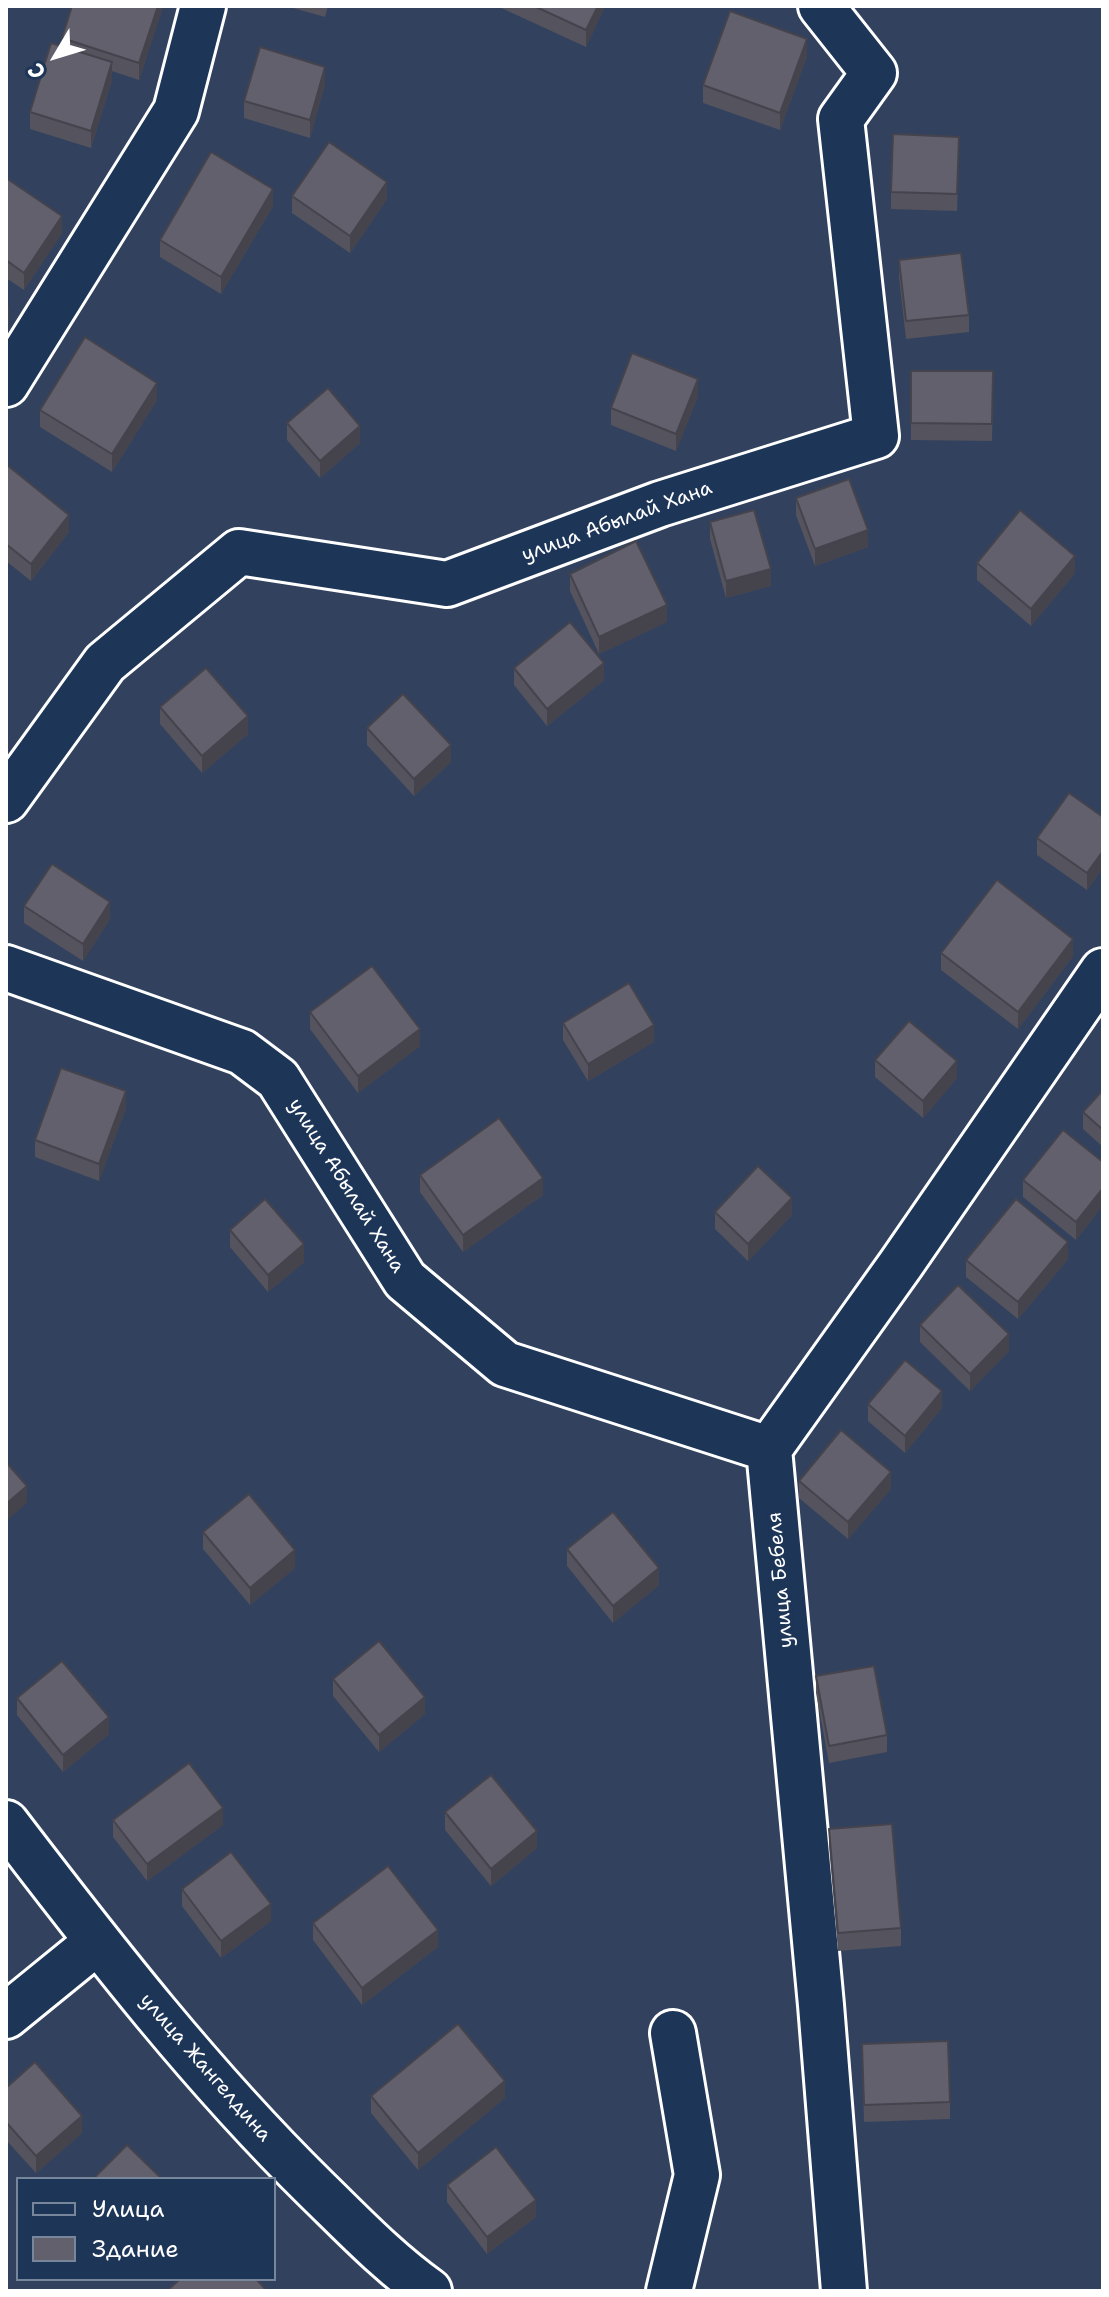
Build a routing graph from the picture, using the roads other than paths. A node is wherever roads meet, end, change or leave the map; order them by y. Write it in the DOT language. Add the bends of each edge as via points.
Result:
graph roads {
  1 [pos="203,6"];
  2 [pos="821,6"];
  3 [pos="6,384"];
  4 [pos="6,800"];
  5 [pos="6,968"];
  6 [pos="1103,971"];
  7 [pos="769,1449"];
  8 [pos="6,1823"];
  9 [pos="97,1942"];
  10 [pos="6,2016"];
  11 [pos="673,2033"];
  12 [pos="429,2291"];
  13 [pos="669,2291"];
  14 [pos="844,2291"];
  1 -- 3 [label="street" via="176,111"];
  2 -- 4 [label="street, улица Абылай Хана" via="874,73 841,119 876,436 660,504 447,584 239,552 105,663"];
  5 -- 7 [label="street, улица Абылай Хана" via="242,1052 278,1079 405,1280 505,1364"];
  6 -- 7 [label="street"];
  7 -- 14 [label="street, улица Бебеля"];
  8 -- 9 [label="street, улица Жангелдина"];
  9 -- 10 [label="street"];
  9 -- 12 [label="street, улица Жангелдина" via="264,2138 397,2268"];
  11 -- 13 [label="street" via="697,2175"];
}
